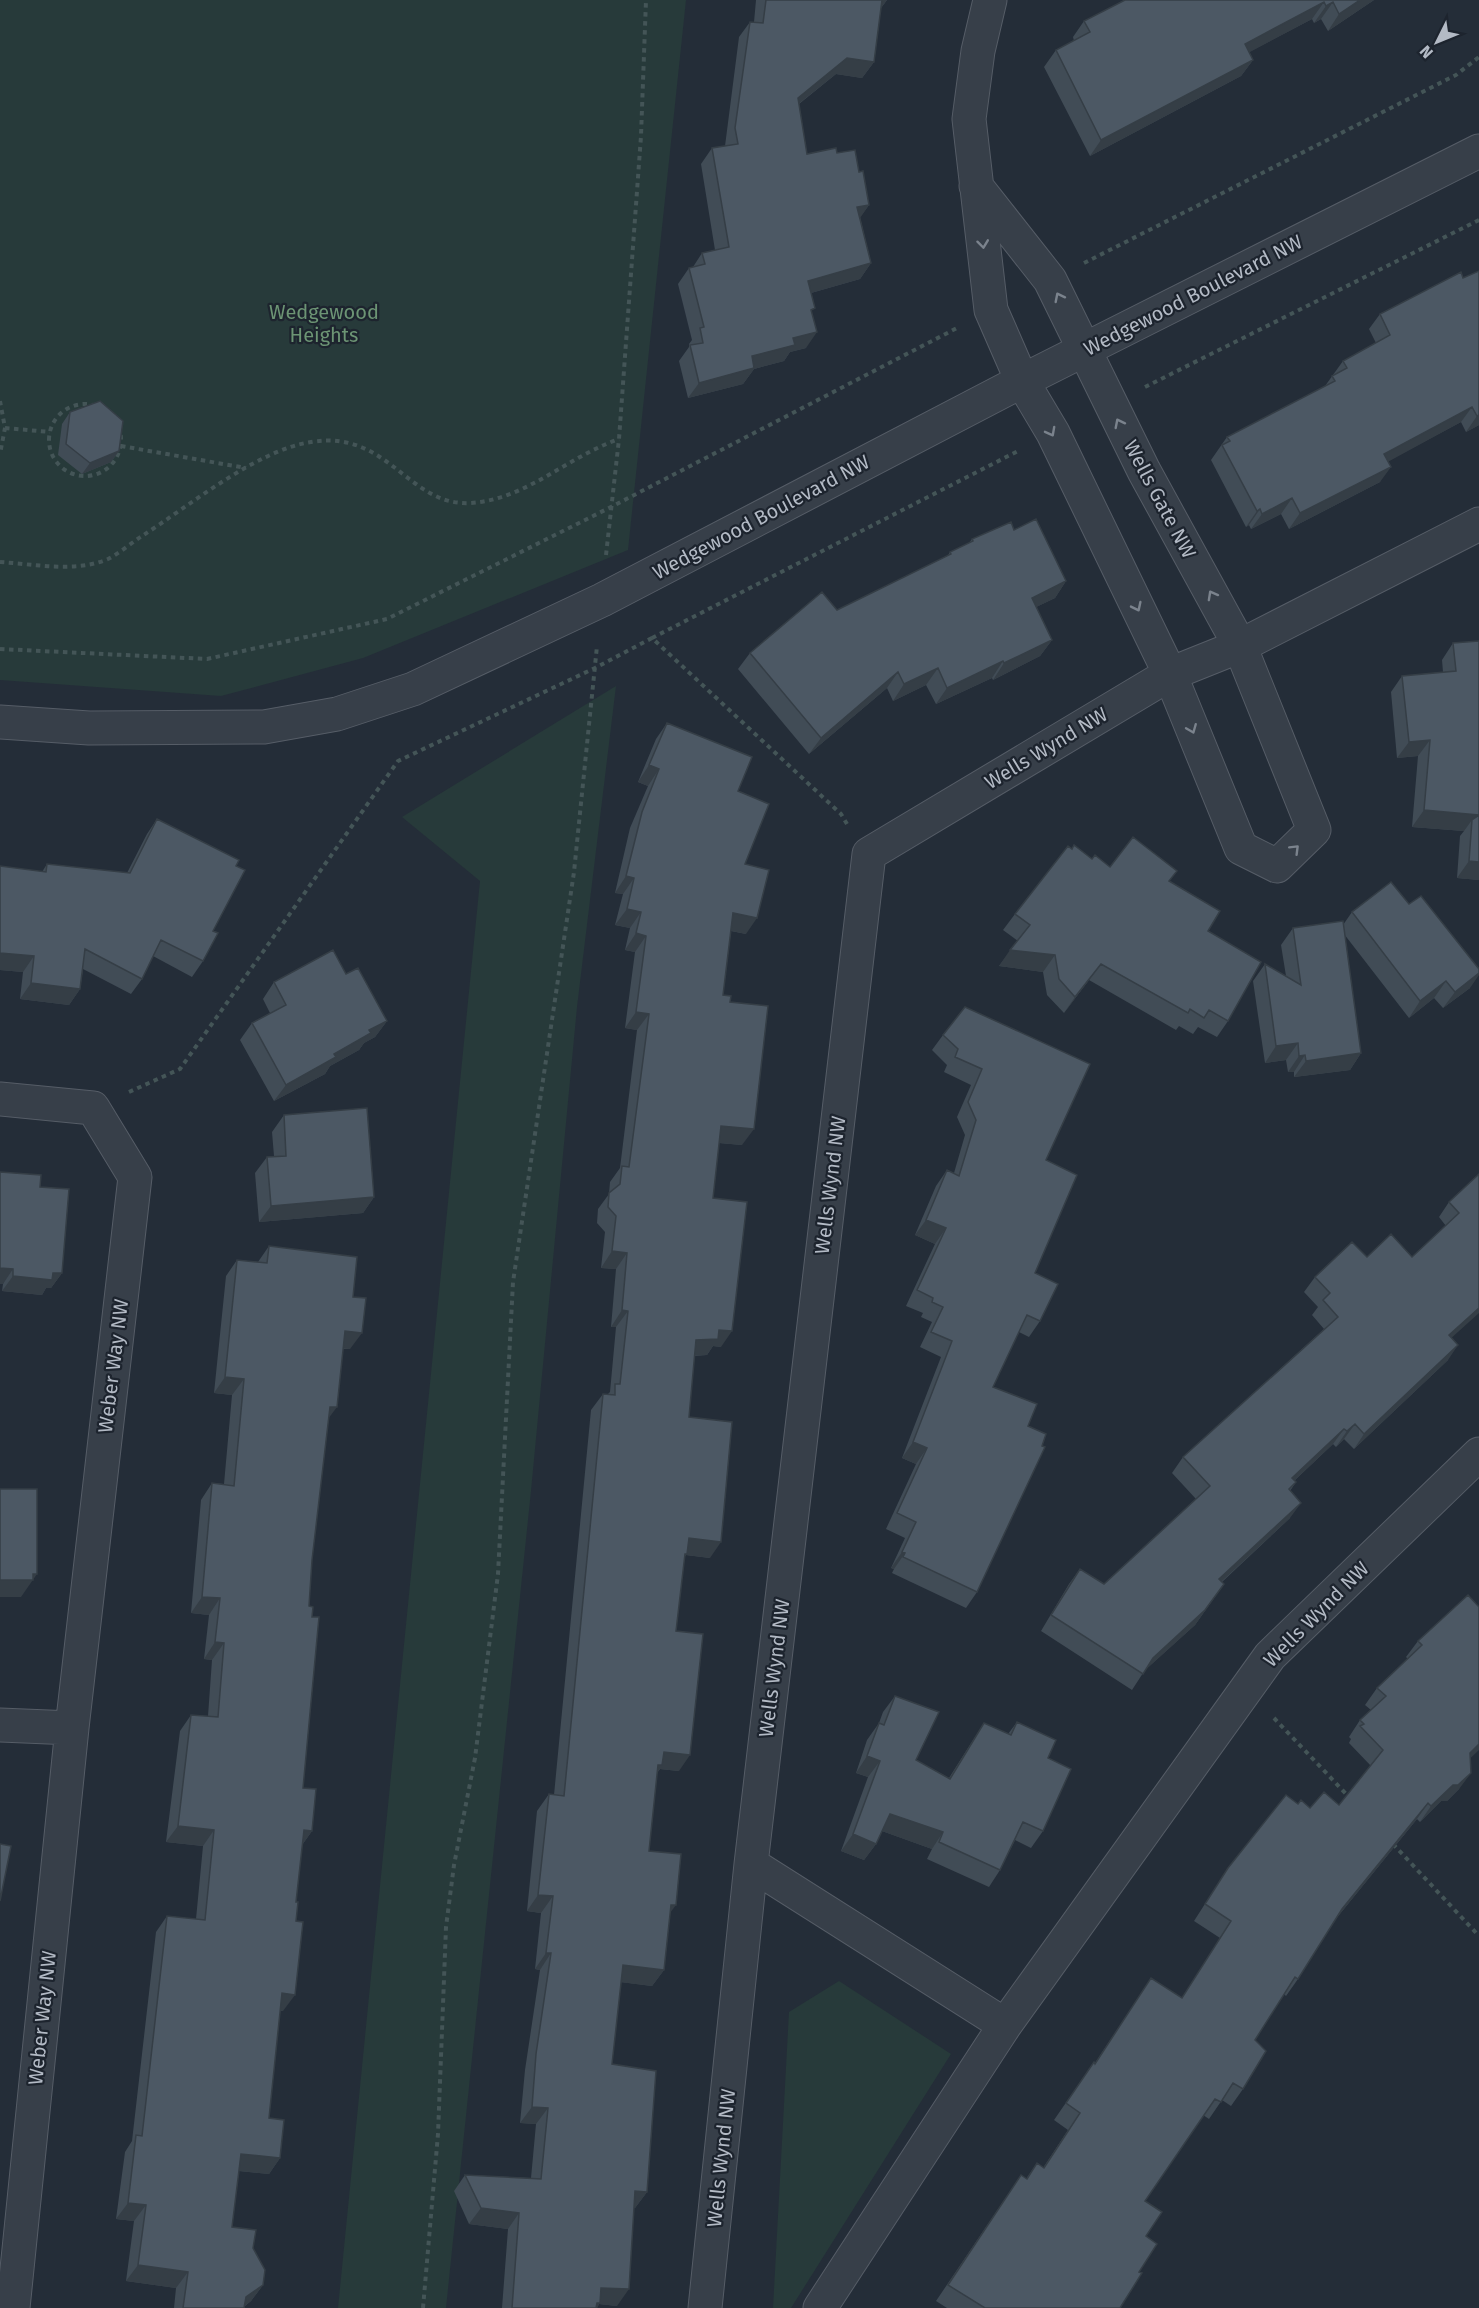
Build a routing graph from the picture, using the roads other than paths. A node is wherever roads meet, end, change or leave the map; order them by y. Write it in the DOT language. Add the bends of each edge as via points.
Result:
graph roads {
  1 [pos="990,0"];
  2 [pos="1479,151"];
  3 [pos="976,186"];
  4 [pos="1085,350"];
  5 [pos="1022,381"];
  6 [pos="1479,524"];
  7 [pos="1240,646"];
  8 [pos="1170,674"];
  9 [pos="0,722"];
  10 [pos="0,1099"];
  11 [pos="1479,1454"];
  12 [pos="0,1725"];
  13 [pos="72,1728"];
  14 [pos="752,1864"];
  15 [pos="1005,2025"];
  16 [pos="13,2308"];
  17 [pos="705,2308"];
  18 [pos="820,2308"];
  1 -- 3 [label="street" via="969,119"];
  2 -- 4 [label="street, Wedgewood Boulevard NW"];
  4 -- 3 [label="street, Wells Gate NW, one-way" via="1050,280"];
  3 -- 5 [label="street, one-way" via="991,310"];
  4 -- 5 [label="street, Wedgewood Boulevard NW"];
  7 -- 4 [label="street, Wells Gate NW, one-way" via="1144,471"];
  5 -- 8 [label="street, one-way" via="1053,433"];
  5 -- 9 [label="street, Wedgewood Boulevard NW" via="602,600 413,688 337,714 264,727 182,730"];
  6 -- 7 [label="street, Wells Wynd NW"];
  7 -- 8 [label="street, Wells Wynd NW"];
  8 -- 7 [label="street, one-way" via="1241,848 1277,866 1314,830"];
  8 -- 14 [label="street, Wells Wynd NW" via="868,854"];
  10 -- 13 [label="street, Weber Way NW" via="93,1108 135,1177"];
  11 -- 15 [label="street, Wells Wynd NW" via="1270,1656"];
  12 -- 13 [label="street"];
  13 -- 16 [label="street, Weber Way NW"];
  14 -- 15 [label="street"];
  14 -- 17 [label="street, Wells Wynd NW"];
  15 -- 18 [label="street, Wells Wynd NW"];
}
